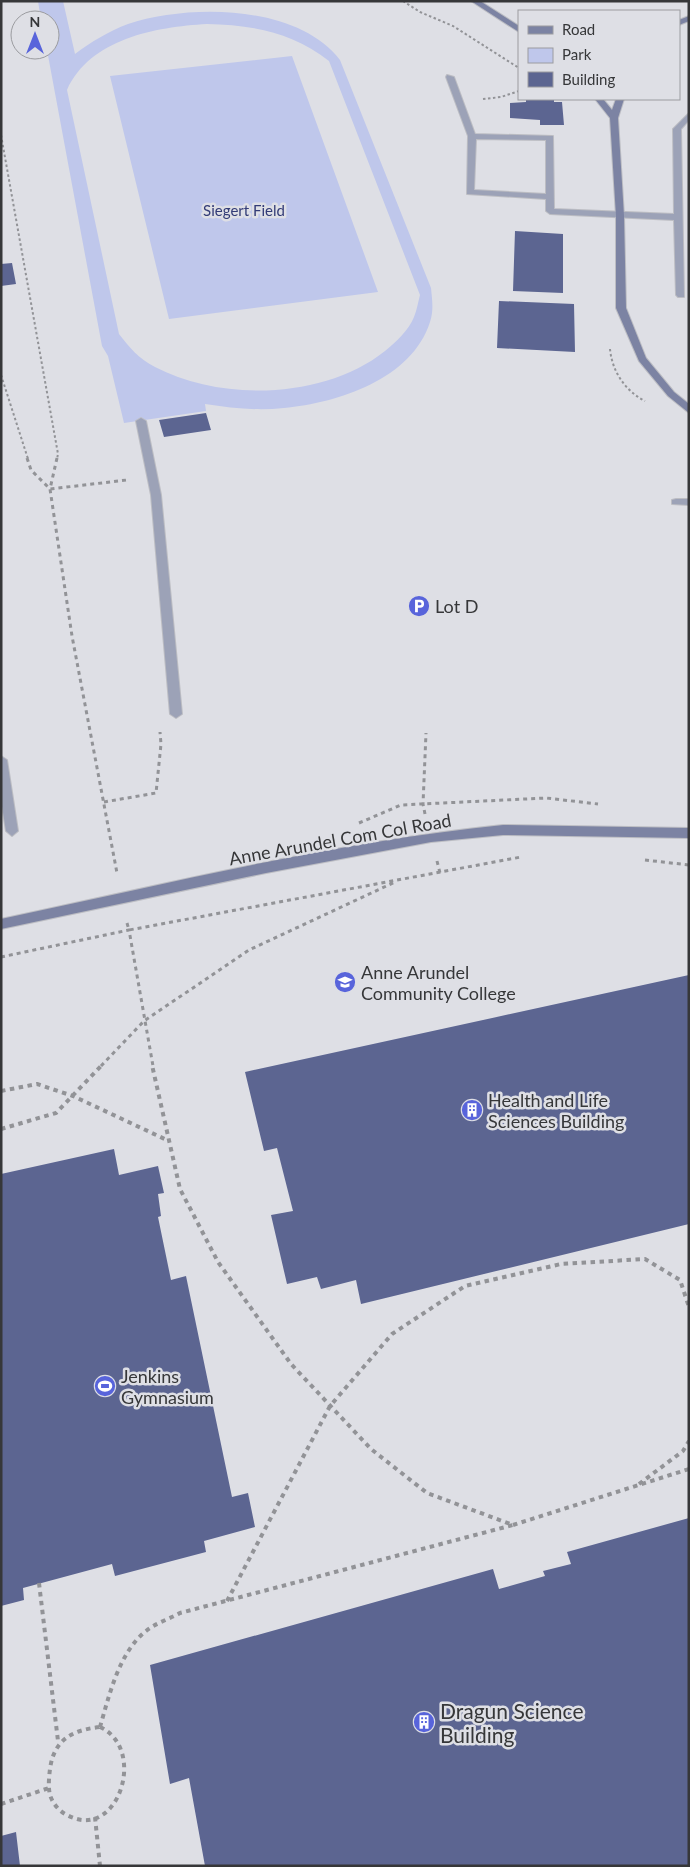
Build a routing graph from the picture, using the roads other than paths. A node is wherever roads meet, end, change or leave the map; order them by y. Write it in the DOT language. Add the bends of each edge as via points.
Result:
graph roads {
  1 [pos="474,2"];
  2 [pos="518,29"];
  3 [pos="450,77"];
  4 [pos="601,100"];
  5 [pos="620,100"];
  6 [pos="689,115"];
  7 [pos="614,118"];
  8 [pos="472,136"];
  9 [pos="550,197"];
  10 [pos="620,216"];
  11 [pos="678,216"];
  12 [pos="682,296"];
  13 [pos="689,410"];
  14 [pos="141,421"];
  15 [pos="676,502"];
  16 [pos="689,502"];
  17 [pos="176,714"];
  18 [pos="1,760"];
  19 [pos="12,831"];
  20 [pos="689,832"];
  21 [pos="1,924"];
  1 -- 2 [label="street"];
  3 -- 8 [label="lane"];
  4 -- 7 [label="street"];
  5 -- 7 [label="street"];
  6 -- 11 [label="lane" via="677,129"];
  7 -- 10 [label="street"];
  8 -- 9 [label="lane" via="470,192"];
  8 -- 9 [label="lane" via="550,138"];
  9 -- 10 [label="lane" via="550,211"];
  10 -- 11 [label="lane"];
  10 -- 13 [label="street" via="621,308 642,359"];
  11 -- 12 [label="lane"];
  14 -- 17 [label="lane" via="156,495"];
  15 -- 16 [label="lane"];
  18 -- 19 [label="lane"];
  20 -- 21 [label="street, Anne Arundel Com Col Road" via="503,830 431,837"];
}
